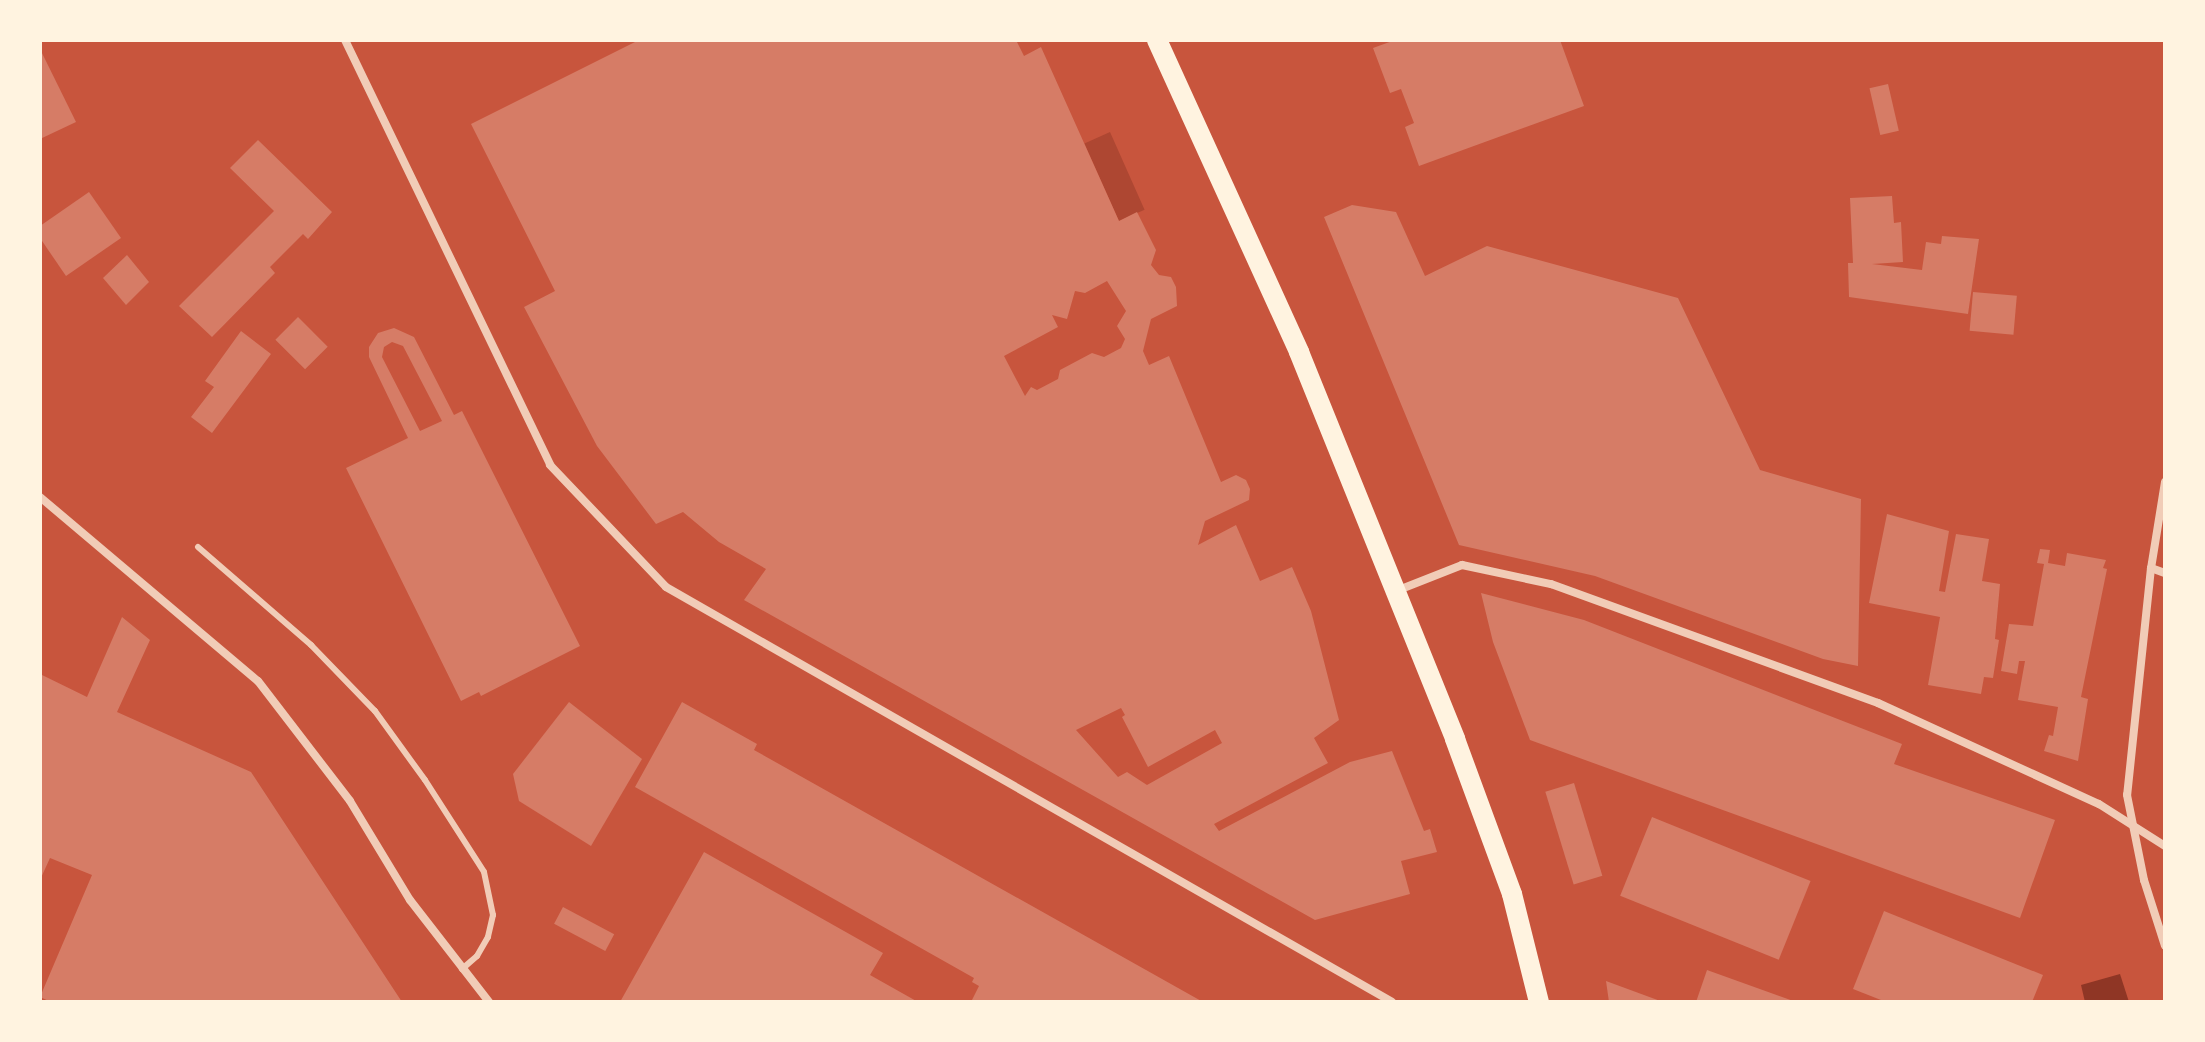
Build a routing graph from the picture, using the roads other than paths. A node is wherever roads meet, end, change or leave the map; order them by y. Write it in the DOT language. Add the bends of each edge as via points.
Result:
graph roads {
  1 [pos="345,40"];
  2 [pos="1157,40"];
  3 [pos="2165,482"];
  4 [pos="40,497"];
  5 [pos="198,547"];
  6 [pos="2151,568"];
  7 [pos="2165,573"];
  8 [pos="1394,592"];
  9 [pos="2132,826"];
  10 [pos="2165,846"];
  11 [pos="2165,946"];
  12 [pos="462,969"];
  13 [pos="489,1002"];
  14 [pos="1392,1002"];
  15 [pos="1539,1002"];
  1 -- 14 [label="street" via="550,465 666,587"];
  2 -- 8 [label="main road" via="1299,352"];
  3 -- 6 [label="street"];
  4 -- 12 [label="street" via="258,681 350,801 410,900"];
  5 -- 12 [label="lane" via="311,645 375,711 478,863 492,895 493,915 488,937"];
  6 -- 7 [label="street"];
  6 -- 9 [label="street" via="2127,795"];
  8 -- 9 [label="street" via="1462,565 1551,584 1878,703 2099,804"];
  8 -- 15 [label="main road" via="1512,894"];
  9 -- 10 [label="street"];
  9 -- 11 [label="street"];
  12 -- 13 [label="street"];
}
